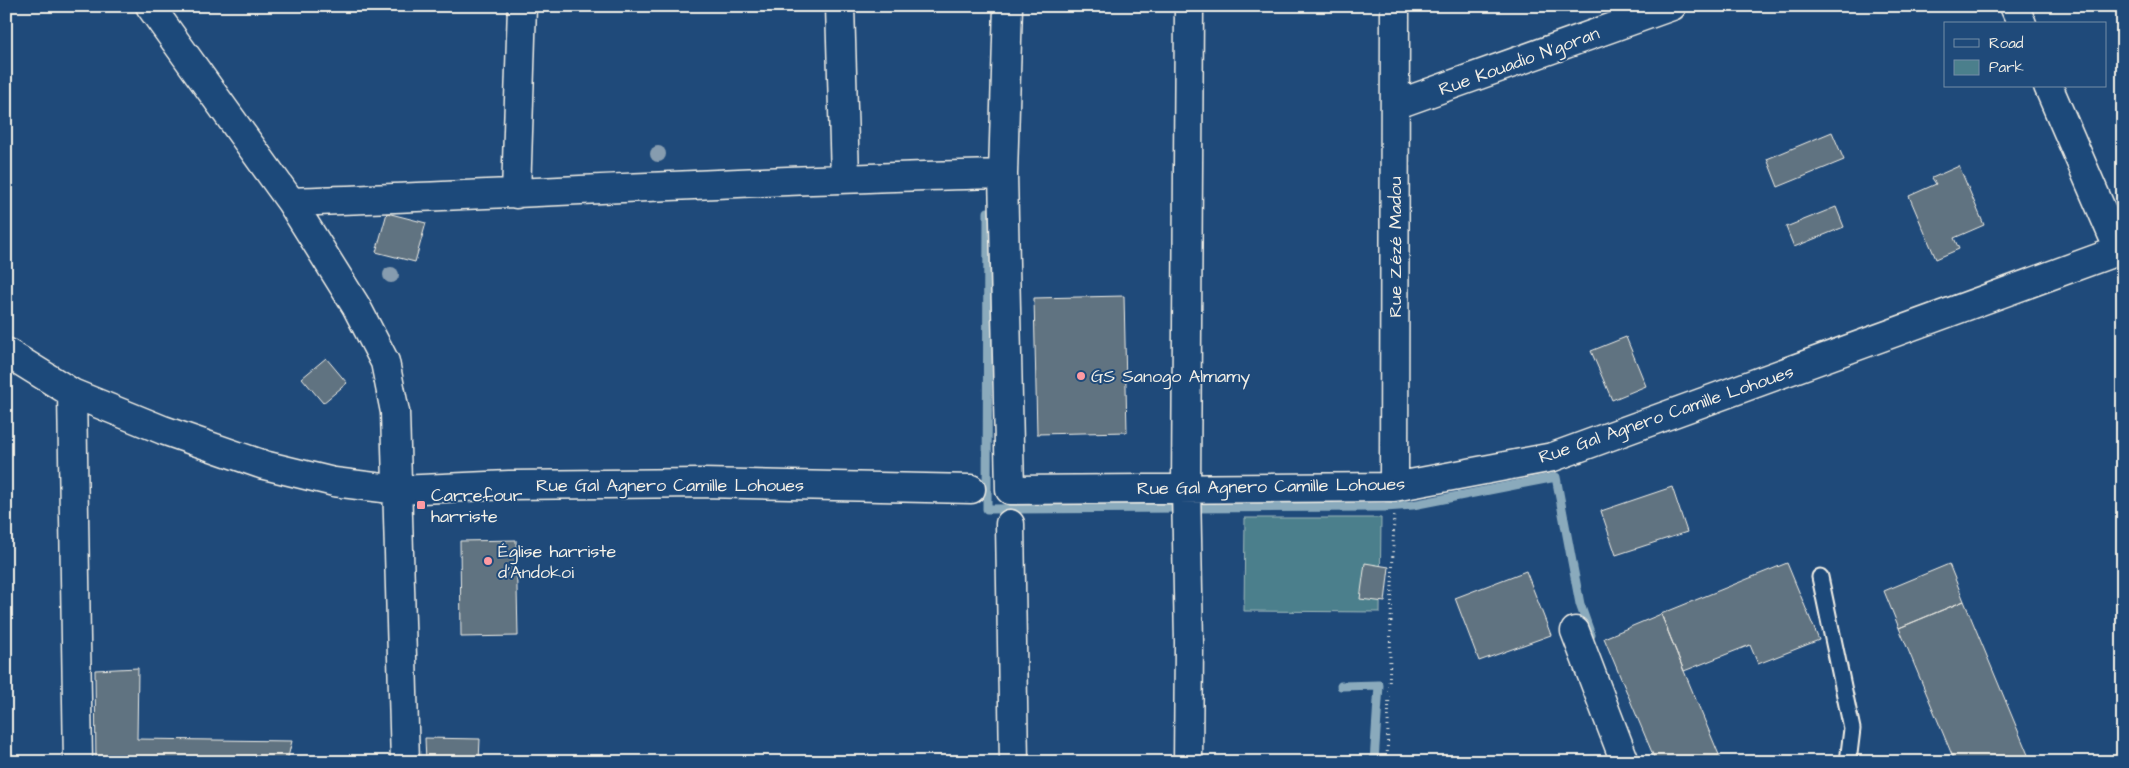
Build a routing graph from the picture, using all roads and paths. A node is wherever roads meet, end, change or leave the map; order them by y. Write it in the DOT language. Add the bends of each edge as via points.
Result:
graph roads {
  1 [pos="150,6"];
  2 [pos="522,6"];
  3 [pos="840,6"];
  4 [pos="1008,6"];
  5 [pos="1190,6"];
  6 [pos="1395,6"];
  7 [pos="1672,6"];
  8 [pos="2014,6"];
  9 [pos="2021,22"];
  10 [pos="2049,88"];
  11 [pos="1395,105"];
  12 [pos="1003,174"];
  13 [pos="845,178"];
  14 [pos="516,194"];
  15 [pos="291,202"];
  16 [pos="2121,249"];
  17 [pos="6,352"];
  18 [pos="72,393"];
  19 [pos="1394,487"];
  20 [pos="1186,488"];
  21 [pos="971,489"];
  22 [pos="399,490"];
  23 [pos="1010,524"];
  24 [pos="1394,526"];
  25 [pos="1820,577"];
  26 [pos="1575,631"];
  27 [pos="78,762"];
  28 [pos="405,762"];
  29 [pos="1014,762"];
  30 [pos="1188,762"];
  31 [pos="1387,762"];
  32 [pos="1625,762"];
  33 [pos="1848,762"];
  1 -- 15 [label="street"];
  2 -- 14 [label="street"];
  3 -- 13 [label="street"];
  4 -- 12 [label="street"];
  5 -- 20 [label="street"];
  6 -- 11 [label="street, Rue Zézé Madou"];
  7 -- 11 [label="street, Rue Kouadio N’goran"];
  8 -- 9 [label="street"];
  10 -- 16 [label="street"];
  11 -- 19 [label="street, Rue Zézé Madou"];
  12 -- 13 [label="street"];
  12 -- 20 [label="street, Rue Gal Agnero Camille Lohoues" via="1010,490"];
  13 -- 14 [label="street"];
  14 -- 15 [label="street"];
  15 -- 22 [label="street" via="356,306 385,362 395,412"];
  16 -- 19 [label="street, Rue Gal Agnero Camille Lohoues" via="1553,457"];
  17 -- 18 [label="street, Rue Gal Agnero Camille Lohoues"];
  18 -- 22 [label="street, Rue Gal Agnero Camille Lohoues" via="163,430 264,465 334,482"];
  18 -- 27 [label="street"];
  19 -- 20 [label="street, Rue Gal Agnero Camille Lohoues"];
  20 -- 30 [label="street" via="1190,643"];
  21 -- 22 [label="street, Rue Gal Agnero Camille Lohoues" via="702,482"];
  22 -- 28 [label="street"];
  23 -- 29 [label="street"];
  24 -- 31 [label="path"];
  25 -- 33 [label="lane" via="1852,729"];
  26 -- 32 [label="street"];
}
